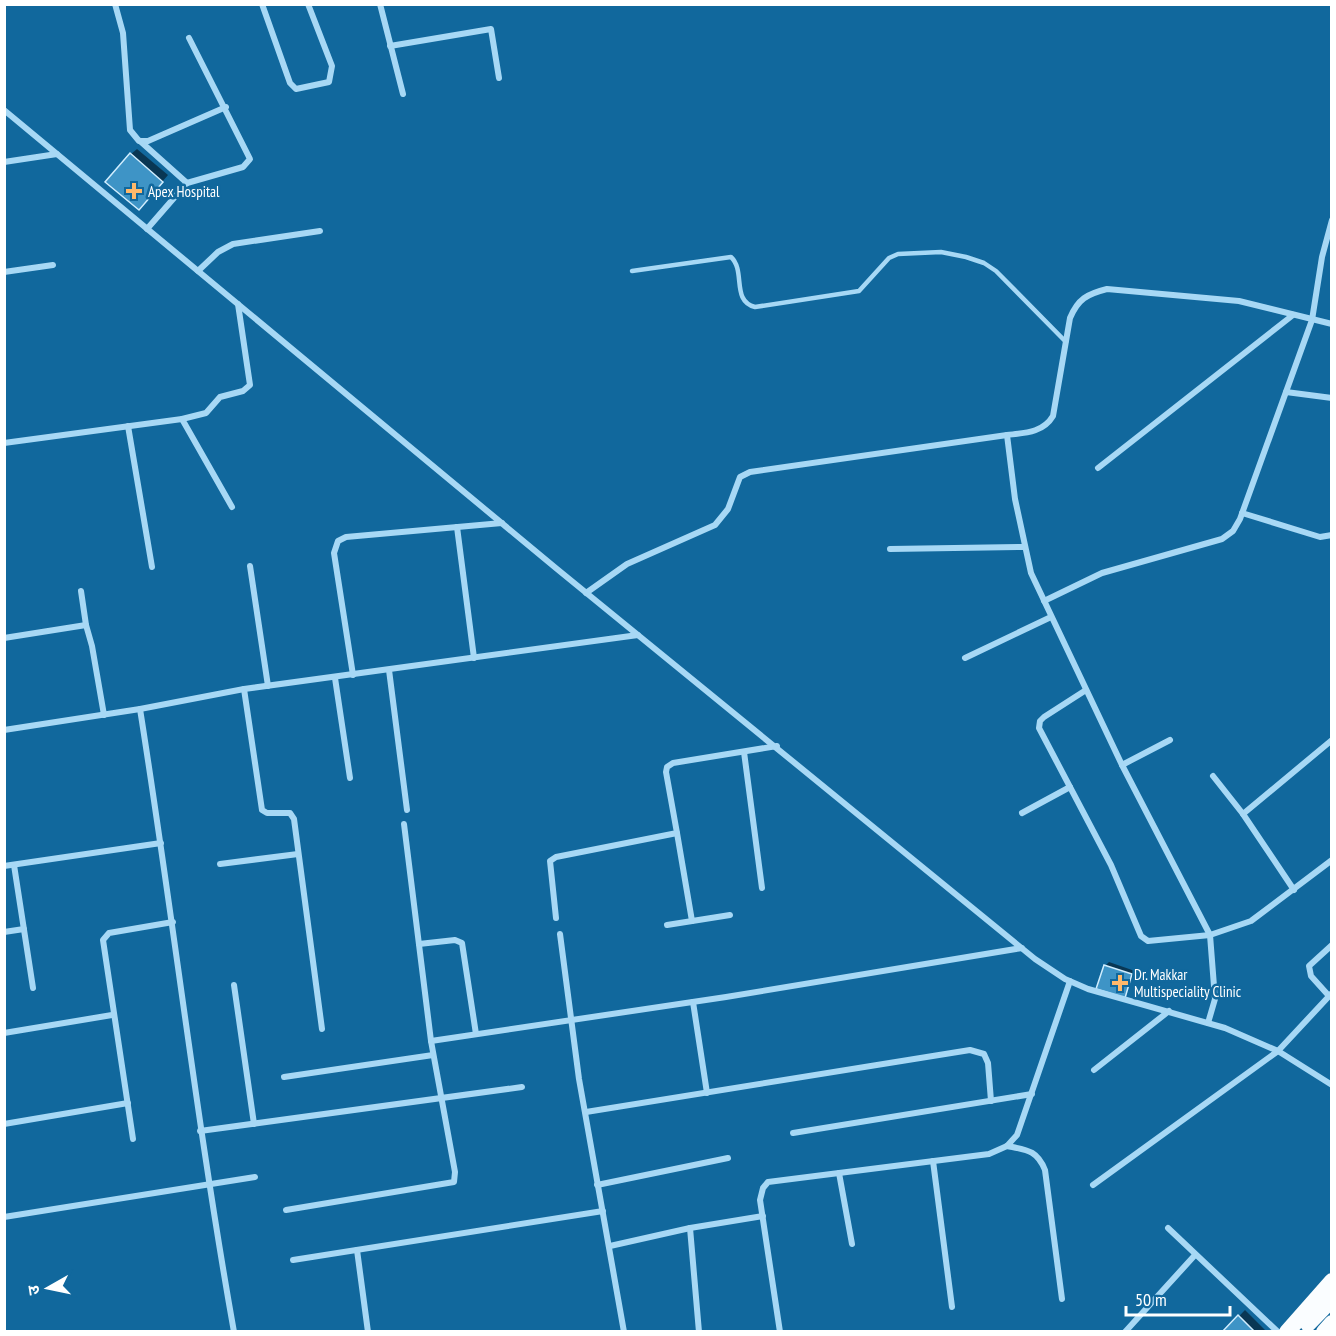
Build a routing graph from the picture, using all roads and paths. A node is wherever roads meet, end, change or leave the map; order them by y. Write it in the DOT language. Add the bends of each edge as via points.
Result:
graph roads {
  1 [pos="115,4"];
  2 [pos="261,4"];
  3 [pos="309,4"];
  4 [pos="381,5"];
  5 [pos="189,38"];
  6 [pos="390,46"];
  7 [pos="499,78"];
  8 [pos="403,94"];
  9 [pos="225,107"];
  10 [pos="4,110"];
  11 [pos="140,141"];
  12 [pos="57,154"];
  13 [pos="4,162"];
  14 [pos="187,183"];
  15 [pos="1332,220"];
  16 [pos="147,229"];
  17 [pos="320,231"];
  18 [pos="52,265"];
  19 [pos="198,271"];
  20 [pos="632,271"];
  21 [pos="4,272"];
  22 [pos="238,303"];
  23 [pos="1293,315"];
  24 [pos="1312,320"];
  25 [pos="1332,324"];
  26 [pos="1066,342"];
  27 [pos="1286,392"];
  28 [pos="1332,398"];
  29 [pos="182,419"];
  30 [pos="128,426"];
  31 [pos="1007,435"];
  32 [pos="4,443"];
  33 [pos="1098,468"];
  34 [pos="232,507"];
  35 [pos="1242,513"];
  36 [pos="502,523"];
  37 [pos="457,527"];
  38 [pos="1332,535"];
  39 [pos="1023,547"];
  40 [pos="890,549"];
  41 [pos="250,566"];
  42 [pos="152,567"];
  43 [pos="81,591"];
  44 [pos="586,593"];
  45 [pos="1044,601"];
  46 [pos="1051,617"];
  47 [pos="86,625"];
  48 [pos="638,635"];
  49 [pos="4,638"];
  50 [pos="474,658"];
  51 [pos="965,658"];
  52 [pos="389,670"];
  53 [pos="353,675"];
  54 [pos="335,678"];
  55 [pos="268,686"];
  56 [pos="244,689"];
  57 [pos="1086,690"];
  58 [pos="140,709"];
  59 [pos="104,715"];
  60 [pos="4,730"];
  61 [pos="1170,740"];
  62 [pos="1332,740"];
  63 [pos="777,747"];
  64 [pos="744,752"];
  65 [pos="1122,765"];
  66 [pos="1213,776"];
  67 [pos="350,778"];
  68 [pos="1070,787"];
  69 [pos="407,810"];
  70 [pos="1022,813"];
  71 [pos="1243,814"];
  72 [pos="404,824"];
  73 [pos="677,833"];
  74 [pos="161,843"];
  75 [pos="298,854"];
  76 [pos="1332,860"];
  77 [pos="220,864"];
  78 [pos="14,865"];
  79 [pos="4,866"];
  80 [pos="762,888"];
  81 [pos="1294,890"];
  82 [pos="730,915"];
  83 [pos="556,918"];
  84 [pos="692,921"];
  85 [pos="173,922"];
  86 [pos="667,925"];
  87 [pos="24,929"];
  88 [pos="4,932"];
  89 [pos="560,934"];
  90 [pos="1210,935"];
  91 [pos="419,944"];
  92 [pos="1332,945"];
  93 [pos="1022,948"];
  94 [pos="1070,981"];
  95 [pos="234,985"];
  96 [pos="33,988"];
  97 [pos="1330,995"];
  98 [pos="693,1002"];
  99 [pos="1169,1011"];
  100 [pos="112,1016"];
  101 [pos="572,1020"];
  102 [pos="1208,1023"];
  103 [pos="322,1029"];
  104 [pos="4,1033"];
  105 [pos="476,1034"];
  106 [pos="431,1041"];
  107 [pos="1278,1051"];
  108 [pos="433,1055"];
  109 [pos="1094,1070"];
  110 [pos="284,1077"];
  111 [pos="1332,1085"];
  112 [pos="522,1087"];
  113 [pos="707,1093"];
  114 [pos="1032,1094"];
  115 [pos="441,1100"];
  116 [pos="991,1101"];
  117 [pos="128,1103"];
  118 [pos="586,1112"];
  119 [pos="4,1124"];
  120 [pos="254,1124"];
  121 [pos="200,1131"];
  122 [pos="794,1133"];
  123 [pos="133,1139"];
  124 [pos="1007,1146"];
  125 [pos="728,1158"];
  126 [pos="933,1161"];
  127 [pos="839,1173"];
  128 [pos="255,1177"];
  129 [pos="210,1184"];
  130 [pos="597,1185"];
  131 [pos="1093,1185"];
  132 [pos="286,1210"];
  133 [pos="603,1211"];
  134 [pos="763,1216"];
  135 [pos="4,1217"];
  136 [pos="690,1228"];
  137 [pos="1168,1228"];
  138 [pos="852,1244"];
  139 [pos="610,1246"];
  140 [pos="357,1250"];
  141 [pos="1195,1256"];
  142 [pos="293,1260"];
  143 [pos="1332,1281"];
  144 [pos="1062,1299"];
  145 [pos="1332,1299"];
  146 [pos="952,1307"];
  147 [pos="1332,1323"];
  148 [pos="234,1332"];
  149 [pos="368,1332"];
  150 [pos="624,1332"];
  151 [pos="699,1332"];
  152 [pos="780,1332"];
  153 [pos="1125,1332"];
  154 [pos="1278,1332"];
  155 [pos="1287,1332"];
  156 [pos="1301,1332"];
  157 [pos="1324,1332"];
  1 -- 11 [label="street" via="123,33 130,130"];
  2 -- 3 [label="street" via="290,83 296,89 304,89 329,82 332,75"];
  4 -- 6 [label="street"];
  5 -- 9 [label="street"];
  6 -- 7 [label="street" via="491,28"];
  6 -- 8 [label="street"];
  9 -- 11 [label="street"];
  9 -- 14 [label="street" via="249,152 248,165"];
  10 -- 12 [label="street"];
  11 -- 14 [label="street"];
  12 -- 13 [label="street"];
  12 -- 16 [label="street"];
  14 -- 16 [label="street"];
  15 -- 24 [label="street"];
  16 -- 19 [label="street"];
  17 -- 19 [label="street" via="233,244"];
  18 -- 21 [label="street"];
  19 -- 22 [label="street"];
  20 -- 26 [label="lane" via="731,257 742,299 755,307 859,291 889,258 942,252 990,267"];
  22 -- 29 [label="street" via="250,386 220,397 206,413"];
  22 -- 36 [label="street"];
  23 -- 24 [label="street"];
  23 -- 26 [label="street" via="1239,301 1107,289 1088,294 1076,304"];
  23 -- 33 [label="street"];
  24 -- 25 [label="street"];
  24 -- 27 [label="street"];
  26 -- 31 [label="street" via="1048,425"];
  27 -- 28 [label="street"];
  27 -- 35 [label="street"];
  29 -- 30 [label="street"];
  29 -- 34 [label="street"];
  30 -- 32 [label="street"];
  30 -- 42 [label="street"];
  31 -- 39 [label="street"];
  31 -- 44 [label="street" via="750,472 740,477 728,509 715,525 627,564"];
  35 -- 38 [label="street" via="1320,537"];
  35 -- 45 [label="street" via="1233,531 1222,539 1102,573"];
  36 -- 37 [label="street"];
  36 -- 44 [label="street"];
  37 -- 50 [label="street"];
  37 -- 53 [label="street" via="346,537 335,546"];
  39 -- 40 [label="street"];
  39 -- 45 [label="street"];
  41 -- 55 [label="street"];
  43 -- 47 [label="street"];
  44 -- 48 [label="street"];
  45 -- 46 [label="street"];
  46 -- 51 [label="street"];
  46 -- 57 [label="street"];
  47 -- 49 [label="street"];
  47 -- 59 [label="street"];
  48 -- 50 [label="street"];
  48 -- 63 [label="street"];
  50 -- 52 [label="street"];
  52 -- 53 [label="street"];
  52 -- 69 [label="street"];
  53 -- 54 [label="street"];
  54 -- 55 [label="street"];
  54 -- 67 [label="street"];
  55 -- 56 [label="street"];
  56 -- 58 [label="street"];
  56 -- 75 [label="street" via="260,803 267,813 290,813"];
  57 -- 65 [label="street"];
  57 -- 68 [label="street" via="1040,721 1041,734"];
  58 -- 59 [label="street"];
  58 -- 74 [label="street"];
  59 -- 60 [label="street"];
  61 -- 65 [label="street"];
  62 -- 71 [label="street"];
  63 -- 64 [label="street"];
  63 -- 93 [label="street"];
  64 -- 73 [label="street" via="667,767"];
  64 -- 80 [label="street"];
  65 -- 90 [label="street"];
  66 -- 71 [label="street"];
  68 -- 70 [label="street"];
  68 -- 90 [label="street" via="1111,865 1141,936 1156,942"];
  71 -- 81 [label="street"];
  72 -- 91 [label="street"];
  73 -- 83 [label="street" via="550,861"];
  73 -- 84 [label="street"];
  74 -- 78 [label="street"];
  74 -- 85 [label="street"];
  75 -- 77 [label="street"];
  75 -- 103 [label="street"];
  76 -- 81 [label="street"];
  78 -- 79 [label="street"];
  78 -- 87 [label="street"];
  81 -- 90 [label="street" via="1251,921"];
  82 -- 84 [label="street"];
  84 -- 86 [label="street"];
  85 -- 100 [label="street" via="109,933 103,940"];
  85 -- 121 [label="street"];
  87 -- 88 [label="street"];
  87 -- 96 [label="street"];
  89 -- 101 [label="street"];
  90 -- 102 [label="street" via="1215,999"];
  91 -- 105 [label="street" via="455,940 462,943"];
  91 -- 106 [label="street"];
  92 -- 97 [label="street" via="1309,966 1311,976"];
  93 -- 94 [label="street"];
  93 -- 98 [label="street"];
  94 -- 99 [label="street"];
  94 -- 114 [label="street"];
  95 -- 120 [label="street"];
  97 -- 107 [label="street"];
  98 -- 101 [label="street"];
  98 -- 113 [label="street"];
  99 -- 102 [label="street"];
  99 -- 109 [label="street"];
  100 -- 104 [label="street"];
  100 -- 117 [label="street"];
  101 -- 105 [label="street"];
  101 -- 118 [label="street"];
  102 -- 107 [label="street"];
  105 -- 106 [label="street"];
  106 -- 108 [label="street"];
  107 -- 111 [label="street"];
  107 -- 131 [label="street"];
  108 -- 110 [label="street"];
  108 -- 115 [label="street"];
  112 -- 115 [label="street"];
  113 -- 116 [label="street" via="970,1050 984,1054 988,1063"];
  113 -- 118 [label="street"];
  114 -- 116 [label="street"];
  114 -- 124 [label="street" via="1017,1135"];
  115 -- 120 [label="street"];
  115 -- 132 [label="street" via="454,1182"];
  116 -- 122 [label="street"];
  117 -- 119 [label="street"];
  117 -- 123 [label="street"];
  118 -- 130 [label="street"];
  120 -- 121 [label="street"];
  121 -- 129 [label="street"];
  124 -- 126 [label="street" via="989,1154"];
  124 -- 144 [label="street" via="1034,1151 1045,1170"];
  125 -- 130 [label="street"];
  126 -- 127 [label="street"];
  126 -- 146 [label="street"];
  127 -- 134 [label="street" via="768,1182 760,1200"];
  127 -- 138 [label="street"];
  128 -- 129 [label="street"];
  129 -- 135 [label="street"];
  129 -- 148 [label="street"];
  130 -- 133 [label="street"];
  133 -- 139 [label="street"];
  133 -- 140 [label="street"];
  134 -- 136 [label="street"];
  134 -- 152 [label="street"];
  136 -- 139 [label="street"];
  136 -- 151 [label="street"];
  137 -- 141 [label="street"];
  139 -- 150 [label="street"];
  140 -- 142 [label="street"];
  140 -- 149 [label="street"];
  141 -- 153 [label="street"];
  141 -- 154 [label="street"];
  143 -- 155 [label="highway"];
  145 -- 156 [label="highway"];
  147 -- 157 [label="highway"];
}
